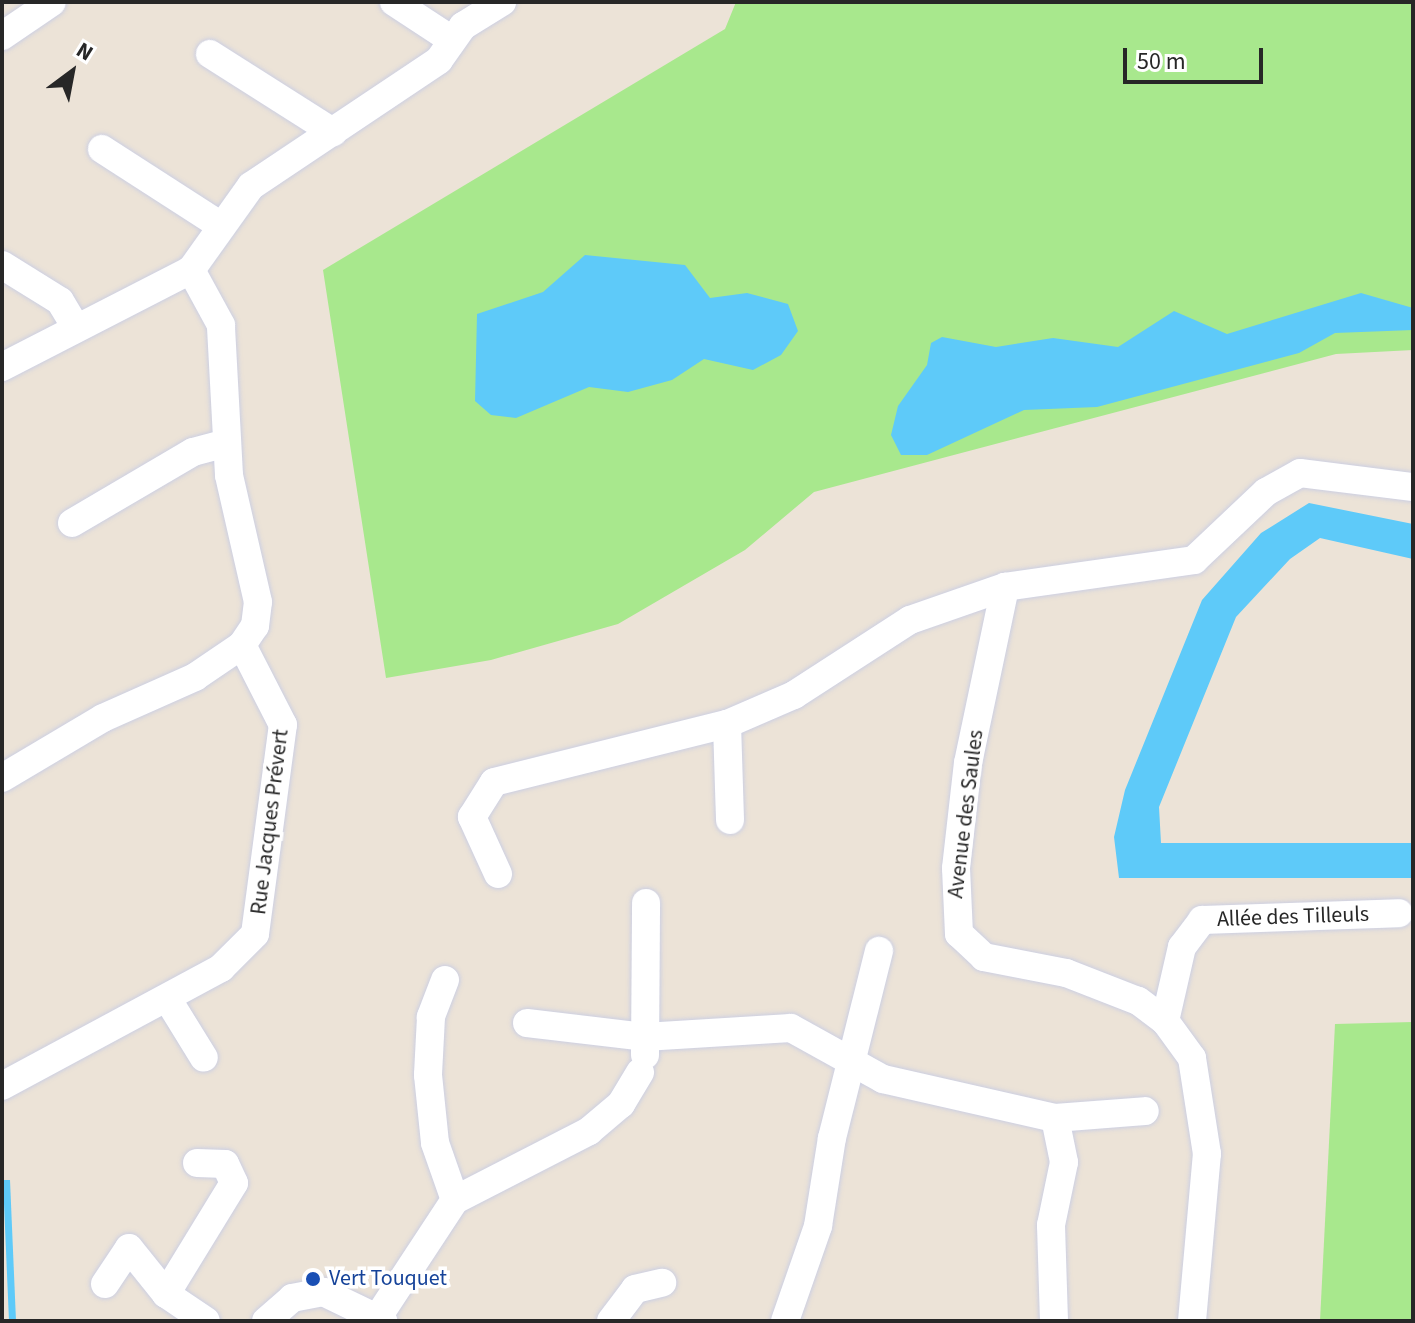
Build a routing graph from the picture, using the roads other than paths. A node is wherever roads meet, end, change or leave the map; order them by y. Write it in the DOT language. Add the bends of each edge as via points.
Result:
graph roads {
  1 [pos="52,2"];
  2 [pos="394,2"];
  3 [pos="502,2"];
  4 [pos="2,36"];
  5 [pos="452,40"];
  6 [pos="210,54"];
  7 [pos="333,132"];
  8 [pos="102,149"];
  9 [pos="220,225"];
  10 [pos="2,265"];
  11 [pos="191,270"];
  12 [pos="75,326"];
  13 [pos="2,367"];
  14 [pos="226,443"];
  15 [pos="1413,487"];
  16 [pos="72,523"];
  17 [pos="1005,587"];
  18 [pos="242,645"];
  19 [pos="727,724"];
  20 [pos="2,778"];
  21 [pos="730,820"];
  22 [pos="498,874"];
  23 [pos="646,903"];
  24 [pos="1399,913"];
  25 [pos="879,951"];
  26 [pos="445,980"];
  27 [pos="167,998"];
  28 [pos="1165,1021"];
  29 [pos="527,1023"];
  30 [pos="643,1055"];
  31 [pos="204,1058"];
  32 [pos="856,1063"];
  33 [pos="2,1086"];
  34 [pos="1145,1111"];
  35 [pos="1055,1118"];
  36 [pos="197,1163"];
  37 [pos="455,1200"];
  38 [pos="662,1283"];
  39 [pos="105,1284"];
  40 [pos="166,1294"];
  41 [pos="380,1319"];
  42 [pos="206,1321"];
  43 [pos="266,1321"];
  44 [pos="611,1321"];
  45 [pos="785,1321"];
  46 [pos="1054,1321"];
  47 [pos="1192,1321"];
  1 -- 4 [label="street"];
  2 -- 5 [label="street"];
  3 -- 5 [label="street"];
  5 -- 7 [label="street" via="439,60"];
  6 -- 7 [label="street"];
  7 -- 9 [label="street" via="264,175"];
  8 -- 9 [label="street"];
  9 -- 11 [label="street"];
  10 -- 12 [label="street" via="60,301"];
  11 -- 12 [label="street"];
  11 -- 14 [label="street" via="221,325"];
  12 -- 13 [label="street"];
  14 -- 16 [label="street" via="193,452"];
  14 -- 18 [label="street" via="258,602"];
  15 -- 17 [label="street" via="1300,473 1266,492 1194,560"];
  17 -- 19 [label="street" via="930,610 794,695"];
  17 -- 28 [label="street, Avenue des Saules" via="968,763 956,868 959,934 984,957 1087,979"];
  18 -- 20 [label="street"];
  18 -- 27 [label="street, Rue Jacques Prévert" via="283,725 258,923 237,958"];
  19 -- 21 [label="street"];
  19 -- 22 [label="street" via="494,782 472,817"];
  23 -- 30 [label="street"];
  24 -- 28 [label="street, Allée des Tilleuls" via="1202,920 1182,947"];
  25 -- 32 [label="street"];
  26 -- 37 [label="street" via="431,1017 428,1075 435,1143"];
  27 -- 31 [label="street"];
  27 -- 33 [label="street, Rue Jacques Prévert"];
  28 -- 47 [label="street, Avenue des Saules" via="1192,1058 1205,1110 1205,1207"];
  29 -- 30 [label="street"];
  30 -- 32 [label="street" via="791,1028"];
  30 -- 37 [label="street" via="621,1104 589,1131"];
  32 -- 35 [label="street" via="883,1079"];
  32 -- 45 [label="street" via="832,1138 818,1226"];
  34 -- 35 [label="street" via="1094,1109"];
  35 -- 46 [label="street" via="1064,1162 1050,1238"];
  36 -- 40 [label="street" via="225,1164 234,1183"];
  37 -- 41 [label="street"];
  38 -- 44 [label="street" via="635,1289"];
  39 -- 40 [label="street" via="129,1248"];
  40 -- 42 [label="street"];
  41 -- 43 [label="street" via="323,1292 292,1298"];
}
